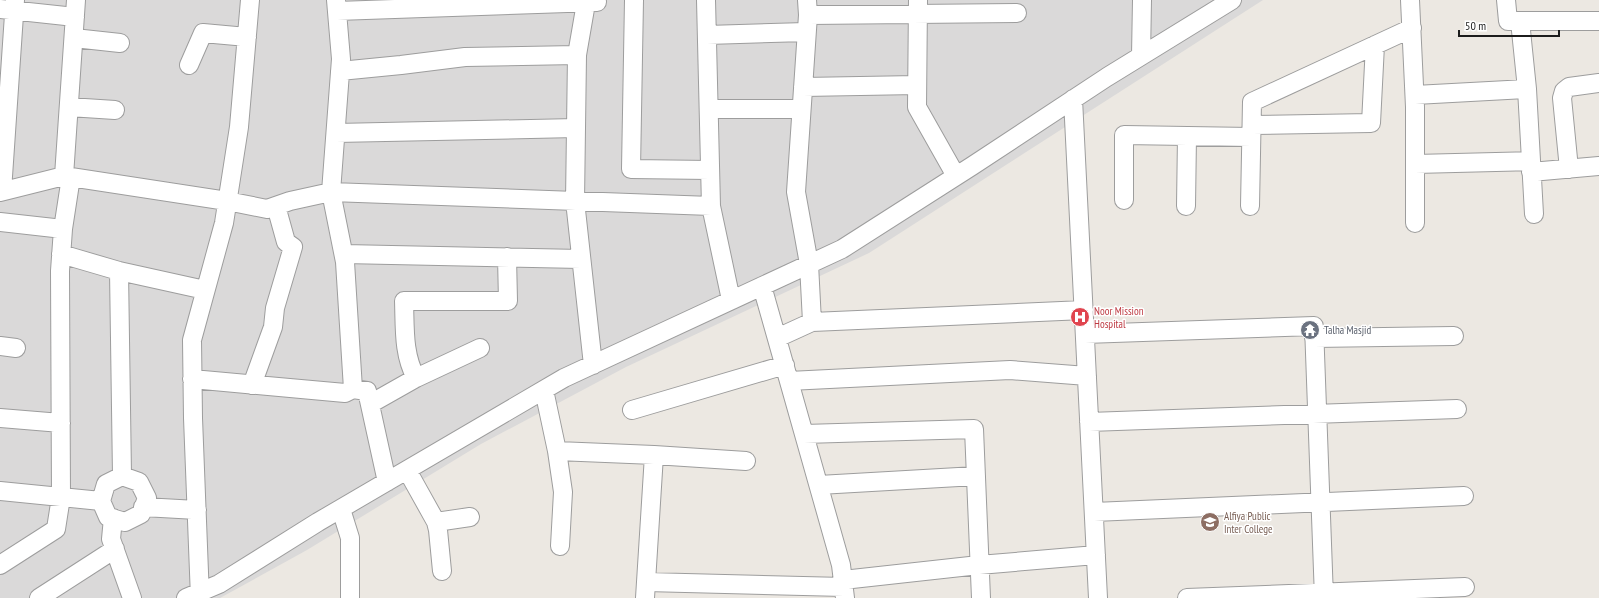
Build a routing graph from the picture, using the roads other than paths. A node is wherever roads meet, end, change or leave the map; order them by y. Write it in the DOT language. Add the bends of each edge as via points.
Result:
graph roads {
  1 [pos="250,0"];
  2 [pos="634,0"];
  3 [pos="706,0"];
  4 [pos="1142,0"];
  5 [pos="1232,0"];
  6 [pos="1410,0"];
  7 [pos="1506,0"];
  8 [pos="483,3"];
  9 [pos="337,6"];
  10 [pos="10,7"];
  11 [pos="918,7"];
  12 [pos="76,8"];
  13 [pos="1017,13"];
  14 [pos="807,16"];
  15 [pos="1520,21"];
  16 [pos="1599,21"];
  17 [pos="1412,28"];
  18 [pos="707,35"];
  19 [pos="247,37"];
  20 [pos="74,38"];
  21 [pos="120,43"];
  22 [pos="1375,45"];
  23 [pos="577,55"];
  24 [pos="1141,56"];
  25 [pos="189,65"];
  26 [pos="340,71"];
  27 [pos="1599,83"];
  28 [pos="917,85"];
  29 [pos="803,87"];
  30 [pos="1527,90"];
  31 [pos="1414,95"];
  32 [pos="1073,99"];
  33 [pos="69,107"];
  34 [pos="709,109"];
  35 [pos="802,109"];
  36 [pos="114,110"];
  37 [pos="576,128"];
  38 [pos="1252,131"];
  39 [pos="336,133"];
  40 [pos="1187,136"];
  41 [pos="1415,164"];
  42 [pos="1599,166"];
  43 [pos="1531,167"];
  44 [pos="1569,169"];
  45 [pos="710,170"];
  46 [pos="68,176"];
  47 [pos="956,176"];
  48 [pos="1,192"];
  49 [pos="331,192"];
  50 [pos="1124,200"];
  51 [pos="227,201"];
  52 [pos="575,201"];
  53 [pos="276,206"];
  54 [pos="711,206"];
  55 [pos="1186,206"];
  56 [pos="1250,206"];
  57 [pos="1534,214"];
  58 [pos="0,222"];
  59 [pos="1415,223"];
  60 [pos="62,229"];
  61 [pos="61,254"];
  62 [pos="344,254"];
  63 [pos="507,257"];
  64 [pos="581,259"];
  65 [pos="809,264"];
  66 [pos="119,271"];
  67 [pos="762,286"];
  68 [pos="205,290"];
  69 [pos="731,300"];
  70 [pos="1084,310"];
  71 [pos="812,322"];
  72 [pos="1085,334"];
  73 [pos="1454,336"];
  74 [pos="777,338"];
  75 [pos="1314,338"];
  76 [pos="480,348"];
  77 [pos="593,365"];
  78 [pos="787,373"];
  79 [pos="1087,376"];
  80 [pos="416,378"];
  81 [pos="192,379"];
  82 [pos="252,385"];
  83 [pos="353,389"];
  84 [pos="544,390"];
  85 [pos="370,404"];
  86 [pos="1457,409"];
  87 [pos="632,410"];
  88 [pos="1317,414"];
  89 [pos="0,418"];
  90 [pos="1089,422"];
  91 [pos="60,423"];
  92 [pos="804,434"];
  93 [pos="557,451"];
  94 [pos="654,455"];
  95 [pos="746,461"];
  96 [pos="408,470"];
  97 [pos="122,476"];
  98 [pos="976,476"];
  99 [pos="387,482"];
  100 [pos="819,485"];
  101 [pos="0,491"];
  102 [pos="1464,496"];
  103 [pos="61,497"];
  104 [pos="101,501"];
  105 [pos="1320,502"];
  106 [pos="143,508"];
  107 [pos="341,509"];
  108 [pos="197,510"];
  109 [pos="1094,512"];
  110 [pos="470,517"];
  111 [pos="113,518"];
  112 [pos="436,522"];
  113 [pos="560,546"];
  114 [pos="115,549"];
  115 [pos="1096,556"];
  116 [pos="0,565"];
  117 [pos="979,565"];
  118 [pos="442,571"];
  119 [pos="1465,587"];
  120 [pos="844,588"];
  121 [pos="646,590"];
  122 [pos="1324,595"];
  123 [pos="195,596"];
  124 [pos="39,598"];
  125 [pos="132,598"];
  126 [pos="350,598"];
  127 [pos="981,598"];
  128 [pos="1098,598"];
  129 [pos="1187,598"];
  1 -- 19 [label="street"];
  2 -- 45 [label="street" via="630,169"];
  3 -- 18 [label="street"];
  4 -- 24 [label="street"];
  5 -- 24 [label="street"];
  6 -- 17 [label="street"];
  7 -- 15 [label="street" via="1508,21"];
  8 -- 9 [label="street"];
  8 -- 23 [label="street" via="592,2"];
  9 -- 26 [label="street"];
  10 -- 12 [label="street"];
  10 -- 48 [label="street"];
  11 -- 13 [label="street"];
  11 -- 14 [label="street"];
  11 -- 28 [label="street"];
  12 -- 20 [label="street"];
  14 -- 18 [label="street"];
  14 -- 29 [label="street"];
  15 -- 16 [label="street"];
  15 -- 30 [label="street"];
  17 -- 22 [label="street"];
  17 -- 31 [label="street"];
  18 -- 34 [label="street"];
  19 -- 25 [label="street" via="204,33"];
  19 -- 51 [label="street" via="239,127"];
  20 -- 21 [label="street"];
  20 -- 33 [label="street"];
  22 -- 38 [label="street" via="1252,102"];
  22 -- 38 [label="street" via="1371,123"];
  23 -- 26 [label="street" via="465,57"];
  23 -- 37 [label="street"];
  24 -- 32 [label="street"];
  26 -- 39 [label="street"];
  27 -- 44 [label="street" via="1569,87 1564,91 1562,98"];
  28 -- 29 [label="street"];
  28 -- 47 [label="street" via="917,107"];
  29 -- 35 [label="street"];
  30 -- 31 [label="street"];
  30 -- 43 [label="street"];
  31 -- 41 [label="street"];
  32 -- 47 [label="street"];
  32 -- 70 [label="street"];
  33 -- 36 [label="street"];
  33 -- 46 [label="street"];
  34 -- 35 [label="street"];
  34 -- 45 [label="street"];
  35 -- 65 [label="street" via="796,192"];
  37 -- 39 [label="street"];
  37 -- 52 [label="street"];
  38 -- 40 [label="street"];
  38 -- 56 [label="street"];
  39 -- 49 [label="street"];
  40 -- 50 [label="street" via="1124,135"];
  40 -- 55 [label="street"];
  41 -- 43 [label="street"];
  41 -- 59 [label="street"];
  42 -- 44 [label="street"];
  43 -- 44 [label="street"];
  43 -- 57 [label="street"];
  45 -- 54 [label="street"];
  46 -- 48 [label="street"];
  46 -- 51 [label="street"];
  46 -- 60 [label="street"];
  47 -- 65 [label="street" via="842,249"];
  49 -- 52 [label="street"];
  49 -- 53 [label="street"];
  49 -- 62 [label="street"];
  51 -- 53 [label="street" via="267,209"];
  51 -- 68 [label="street" via="224,223"];
  52 -- 54 [label="street"];
  52 -- 64 [label="street"];
  53 -- 82 [label="street" via="286,242 293,247 275,308 273,327"];
  54 -- 69 [label="street"];
  58 -- 60 [label="street"];
  60 -- 61 [label="street"];
  61 -- 66 [label="street"];
  61 -- 91 [label="street"];
  62 -- 63 [label="street"];
  62 -- 83 [label="street"];
  63 -- 64 [label="street"];
  63 -- 80 [label="street" via="508,300 404,301 405,346 410,367"];
  64 -- 77 [label="street"];
  65 -- 67 [label="street"];
  65 -- 71 [label="street"];
  66 -- 68 [label="street"];
  66 -- 97 [label="street"];
  67 -- 69 [label="street"];
  67 -- 74 [label="street"];
  68 -- 81 [label="street" via="192,340"];
  69 -- 77 [label="street"];
  70 -- 71 [label="street"];
  70 -- 72 [label="street"];
  71 -- 74 [label="street"];
  72 -- 75 [label="street" via="1314,326"];
  72 -- 79 [label="street"];
  73 -- 75 [label="street"];
  74 -- 78 [label="street"];
  75 -- 88 [label="street"];
  76 -- 80 [label="street"];
  77 -- 84 [label="street"];
  78 -- 79 [label="street" via="1010,370"];
  78 -- 87 [label="street"];
  78 -- 92 [label="street"];
  79 -- 90 [label="street"];
  80 -- 85 [label="street"];
  81 -- 82 [label="street"];
  81 -- 108 [label="street"];
  82 -- 83 [label="street" via="344,393"];
  83 -- 85 [label="street" via="367,390"];
  84 -- 93 [label="street"];
  84 -- 96 [label="street"];
  85 -- 99 [label="street"];
  86 -- 88 [label="street"];
  88 -- 90 [label="street"];
  88 -- 105 [label="street"];
  89 -- 91 [label="street"];
  90 -- 109 [label="street"];
  91 -- 103 [label="street"];
  92 -- 98 [label="street" via="974,429"];
  92 -- 100 [label="street"];
  93 -- 94 [label="street"];
  93 -- 113 [label="street" via="563,492"];
  94 -- 95 [label="street"];
  94 -- 121 [label="street"];
  96 -- 99 [label="street"];
  96 -- 112 [label="street"];
  97 -- 104 [label="street" via="106,484"];
  97 -- 106 [label="street" via="139,482 147,498"];
  98 -- 100 [label="street"];
  98 -- 117 [label="street"];
  99 -- 107 [label="street"];
  100 -- 120 [label="street" via="841,565"];
  101 -- 103 [label="street"];
  102 -- 105 [label="street"];
  103 -- 104 [label="street"];
  103 -- 116 [label="street" via="56,529"];
  104 -- 111 [label="street" via="108,517"];
  105 -- 109 [label="street"];
  105 -- 122 [label="street"];
  106 -- 108 [label="street"];
  106 -- 111 [label="street" via="141,514 125,522"];
  107 -- 123 [label="street"];
  107 -- 126 [label="street" via="350,538"];
  108 -- 123 [label="street"];
  109 -- 115 [label="street"];
  110 -- 112 [label="street"];
  111 -- 114 [label="street" via="111,539"];
  112 -- 118 [label="street"];
  114 -- 124 [label="street"];
  114 -- 125 [label="street"];
  115 -- 117 [label="street"];
  115 -- 128 [label="street"];
  117 -- 120 [label="street"];
  117 -- 127 [label="street"];
  119 -- 122 [label="street"];
  120 -- 121 [label="street"];
  122 -- 129 [label="street"];
}
